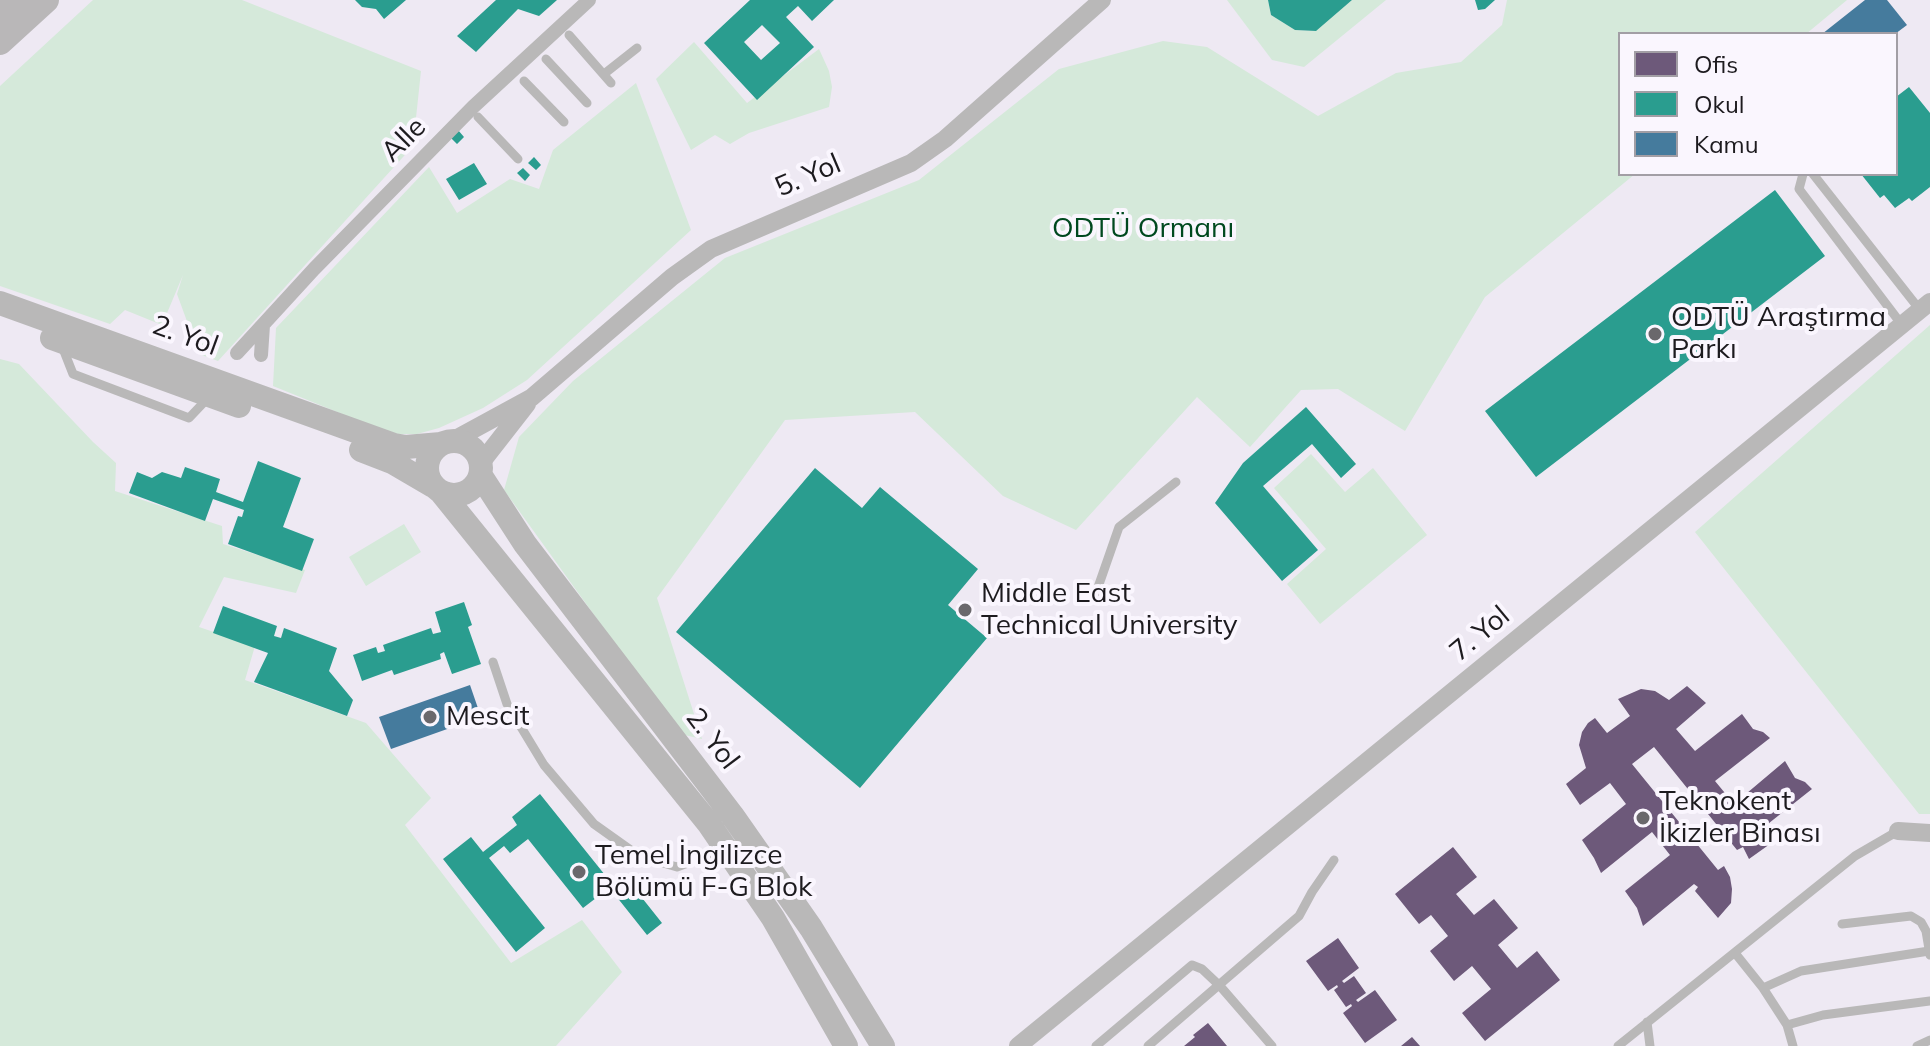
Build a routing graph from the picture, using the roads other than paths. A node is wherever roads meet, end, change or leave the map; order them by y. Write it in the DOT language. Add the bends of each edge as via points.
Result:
graph roads {
  1 [pos="19,0"];
  2 [pos="46,0"];
  3 [pos="589,0"];
  4 [pos="1102,0"];
  5 [pos="0,18"];
  6 [pos="569,35"];
  7 [pos="0,42"];
  8 [pos="637,48"];
  9 [pos="546,59"];
  10 [pos="604,74"];
  11 [pos="524,81"];
  12 [pos="611,83"];
  13 [pos="587,103"];
  14 [pos="478,117"];
  15 [pos="564,122"];
  16 [pos="518,159"];
  17 [pos="1802,176"];
  18 [pos="1815,176"];
  19 [pos="0,303"];
  20 [pos="1925,306"];
  21 [pos="0,320"];
  22 [pos="263,325"];
  23 [pos="1902,325"];
  24 [pos="60,341"];
  25 [pos="242,351"];
  26 [pos="120,354"];
  27 [pos="261,355"];
  28 [pos="213,387"];
  29 [pos="531,398"];
  30 [pos="446,443"];
  31 [pos="481,469"];
  32 [pos="1176,482"];
  33 [pos="437,489"];
  34 [pos="1096,593"];
  35 [pos="493,662"];
  36 [pos="1898,831"];
  37 [pos="1930,833"];
  38 [pos="726,849"];
  39 [pos="1334,860"];
  40 [pos="1842,924"];
  41 [pos="1735,953"];
  42 [pos="1930,954"];
  43 [pos="1220,986"];
  44 [pos="1763,988"];
  45 [pos="1930,1001"];
  46 [pos="1064,1007"];
  47 [pos="1647,1022"];
  48 [pos="1787,1025"];
  49 [pos="1930,1040"];
  50 [pos="846,1046"];
  51 [pos="883,1046"];
  52 [pos="1004,1046"];
  53 [pos="1018,1046"];
  54 [pos="1096,1046"];
  55 [pos="1148,1046"];
  56 [pos="1272,1046"];
  57 [pos="1618,1046"];
  58 [pos="1650,1046"];
  59 [pos="1793,1046"];
  60 [pos="1917,1046"];
  1 -- 5 [label="main road"];
  2 -- 7 [label="main road"];
  3 -- 22 [label="street, Alle" via="473,107"];
  4 -- 29 [label="street, 5. Yol" via="911,163 711,249"];
  6 -- 10 [label="lane"];
  8 -- 10 [label="lane"];
  9 -- 13 [label="lane"];
  10 -- 12 [label="lane"];
  11 -- 15 [label="lane"];
  14 -- 16 [label="lane"];
  17 -- 23 [label="lane" via="1799,189"];
  18 -- 20 [label="lane"];
  19 -- 26 [label="street, 2. Yol"];
  20 -- 23 [label="street, 7. Yol"];
  21 -- 24 [label="street, 2. Yol"];
  22 -- 25 [label="street, Alle"];
  22 -- 27 [label="street"];
  23 -- 46 [label="street, 7. Yol"];
  24 -- 26 [label="street, 2. Yol"];
  24 -- 28 [label="lane" via="73,374 189,418"];
  26 -- 28 [label="street, 2. Yol"];
  28 -- 30 [label="street, 2. Yol" via="394,445"];
  28 -- 33 [label="street, 2. Yol" via="383,458"];
  29 -- 30 [label="street, 5. Yol"];
  29 -- 31 [label="street, 5. Yol"];
  30 -- 31 [label="street, 2. Yol" via="460,441 474,449"];
  30 -- 33 [label="street" via="427,463"];
  31 -- 33 [label="street" via="478,483 465,494"];
  31 -- 51 [label="street, 2. Yol" via="525,544 803,915"];
  32 -- 34 [label="lane" via="1119,527"];
  33 -- 38 [label="street, 2. Yol"];
  35 -- 38 [label="lane" via="507,704 544,765 594,824 639,856 677,867"];
  36 -- 37 [label="street"];
  36 -- 41 [label="lane" via="1855,856"];
  38 -- 50 [label="street, 2. Yol" via="773,918"];
  39 -- 43 [label="lane" via="1299,916"];
  40 -- 42 [label="lane" via="1911,916 1924,926"];
  41 -- 44 [label="lane"];
  41 -- 47 [label="lane"];
  42 -- 44 [label="lane" via="1801,971"];
  43 -- 54 [label="lane" via="1192,965"];
  43 -- 55 [label="lane"];
  43 -- 56 [label="lane"];
  44 -- 48 [label="lane"];
  45 -- 48 [label="lane"];
  46 -- 52 [label="street, 7. Yol"];
  46 -- 53 [label="street, 7. Yol"];
  47 -- 57 [label="lane"];
  47 -- 58 [label="lane"];
  48 -- 59 [label="lane"];
  49 -- 60 [label="lane"];
}
